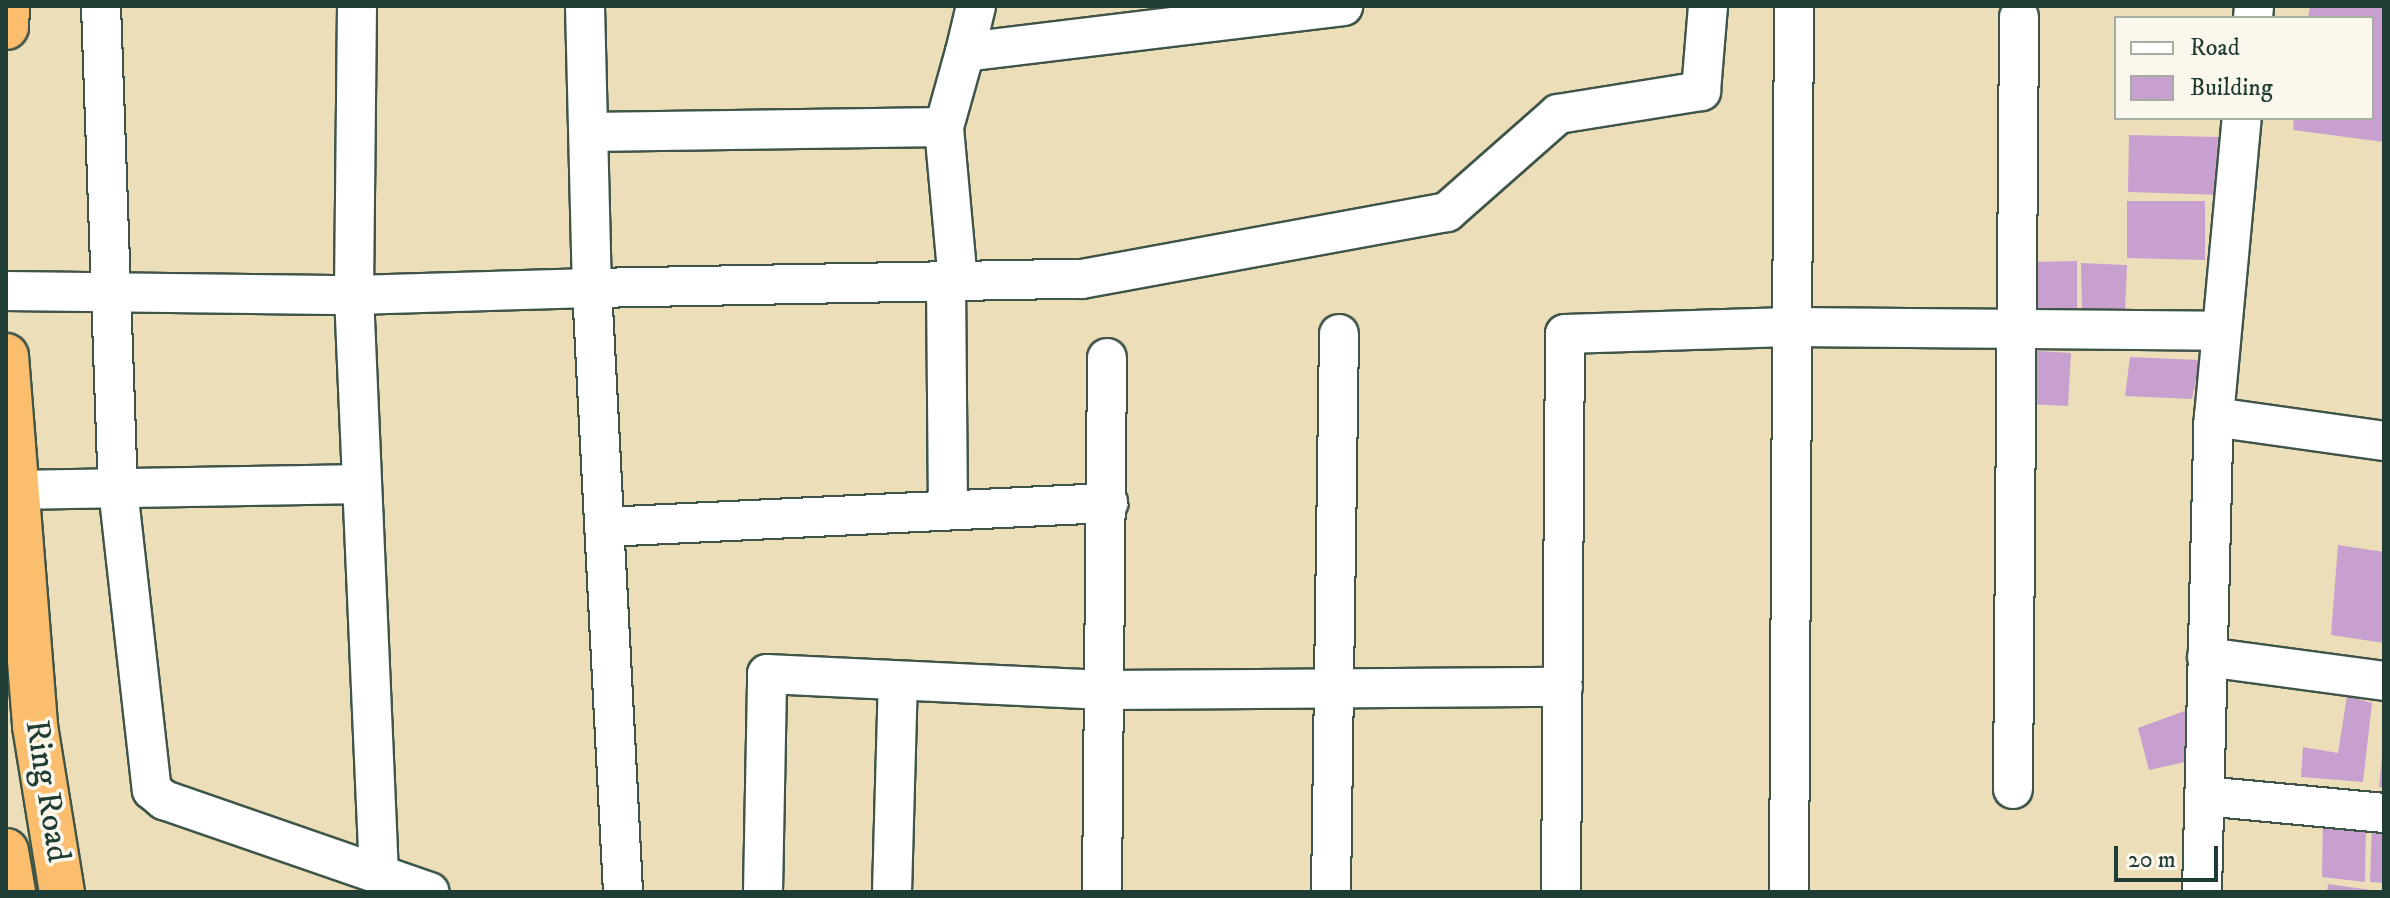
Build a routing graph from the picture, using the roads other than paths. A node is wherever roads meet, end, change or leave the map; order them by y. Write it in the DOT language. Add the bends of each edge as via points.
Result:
graph roads {
  1 [pos="7,6"];
  2 [pos="101,6"];
  3 [pos="357,6"];
  4 [pos="585,6"];
  5 [pos="976,6"];
  6 [pos="1343,6"];
  7 [pos="1708,6"];
  8 [pos="1794,6"];
  9 [pos="2019,17"];
  10 [pos="6,27"];
  11 [pos="965,52"];
  12 [pos="2242,120"];
  13 [pos="944,127"];
  14 [pos="589,132"];
  15 [pos="952,282"];
  16 [pos="592,288"];
  17 [pos="109,290"];
  18 [pos="6,291"];
  19 [pos="354,295"];
  20 [pos="1789,327"];
  21 [pos="2019,329"];
  22 [pos="2219,331"];
  23 [pos="1339,334"];
  24 [pos="6,356"];
  25 [pos="1107,358"];
  26 [pos="2214,417"];
  27 [pos="2384,441"];
  28 [pos="361,484"];
  29 [pos="118,489"];
  30 [pos="15,490"];
  31 [pos="1108,503"];
  32 [pos="948,510"];
  33 [pos="604,527"];
  34 [pos="2207,657"];
  35 [pos="898,681"];
  36 [pos="2384,681"];
  37 [pos="1563,687"];
  38 [pos="1332,688"];
  39 [pos="1105,690"];
  40 [pos="2013,789"];
  41 [pos="2204,796"];
  42 [pos="2384,813"];
  43 [pos="6,851"];
  44 [pos="379,874"];
  45 [pos="13,892"];
  46 [pos="62,892"];
  47 [pos="429,892"];
  48 [pos="623,892"];
  49 [pos="763,892"];
  50 [pos="892,892"];
  51 [pos="1102,892"];
  52 [pos="1331,892"];
  53 [pos="1561,892"];
  54 [pos="1789,892"];
  55 [pos="2202,892"];
  1 -- 10 [label="highway"];
  2 -- 17 [label="street"];
  3 -- 19 [label="street"];
  4 -- 14 [label="street"];
  5 -- 11 [label="street"];
  6 -- 11 [label="street"];
  7 -- 15 [label="street" via="1701,91 1558,114 1447,212 1082,279"];
  8 -- 20 [label="street"];
  9 -- 21 [label="street"];
  11 -- 13 [label="street"];
  12 -- 22 [label="street"];
  13 -- 14 [label="street"];
  13 -- 15 [label="street"];
  14 -- 16 [label="street"];
  15 -- 16 [label="street"];
  15 -- 32 [label="street"];
  16 -- 19 [label="street"];
  16 -- 33 [label="street"];
  17 -- 18 [label="street"];
  17 -- 19 [label="street"];
  17 -- 29 [label="street"];
  19 -- 28 [label="street"];
  20 -- 21 [label="street"];
  20 -- 37 [label="street" via="1565,334"];
  20 -- 54 [label="street"];
  21 -- 22 [label="street"];
  21 -- 40 [label="street"];
  22 -- 26 [label="street"];
  23 -- 38 [label="street"];
  24 -- 30 [label="highway, Ring Road"];
  25 -- 31 [label="street"];
  26 -- 27 [label="street"];
  26 -- 34 [label="street"];
  28 -- 29 [label="street"];
  28 -- 44 [label="street"];
  29 -- 30 [label="street"];
  29 -- 44 [label="street" via="152,790 164,800"];
  30 -- 46 [label="highway, Ring Road" via="35,726"];
  31 -- 32 [label="street"];
  31 -- 39 [label="street"];
  32 -- 33 [label="street"];
  33 -- 48 [label="street"];
  34 -- 36 [label="street"];
  34 -- 41 [label="street"];
  35 -- 39 [label="street"];
  35 -- 49 [label="street" via="767,674"];
  35 -- 50 [label="street"];
  37 -- 38 [label="street"];
  37 -- 53 [label="street"];
  38 -- 39 [label="street"];
  38 -- 52 [label="street"];
  39 -- 51 [label="street"];
  41 -- 42 [label="street"];
  41 -- 55 [label="street"];
  43 -- 45 [label="highway, Ring Road"];
  44 -- 47 [label="street"];
}
